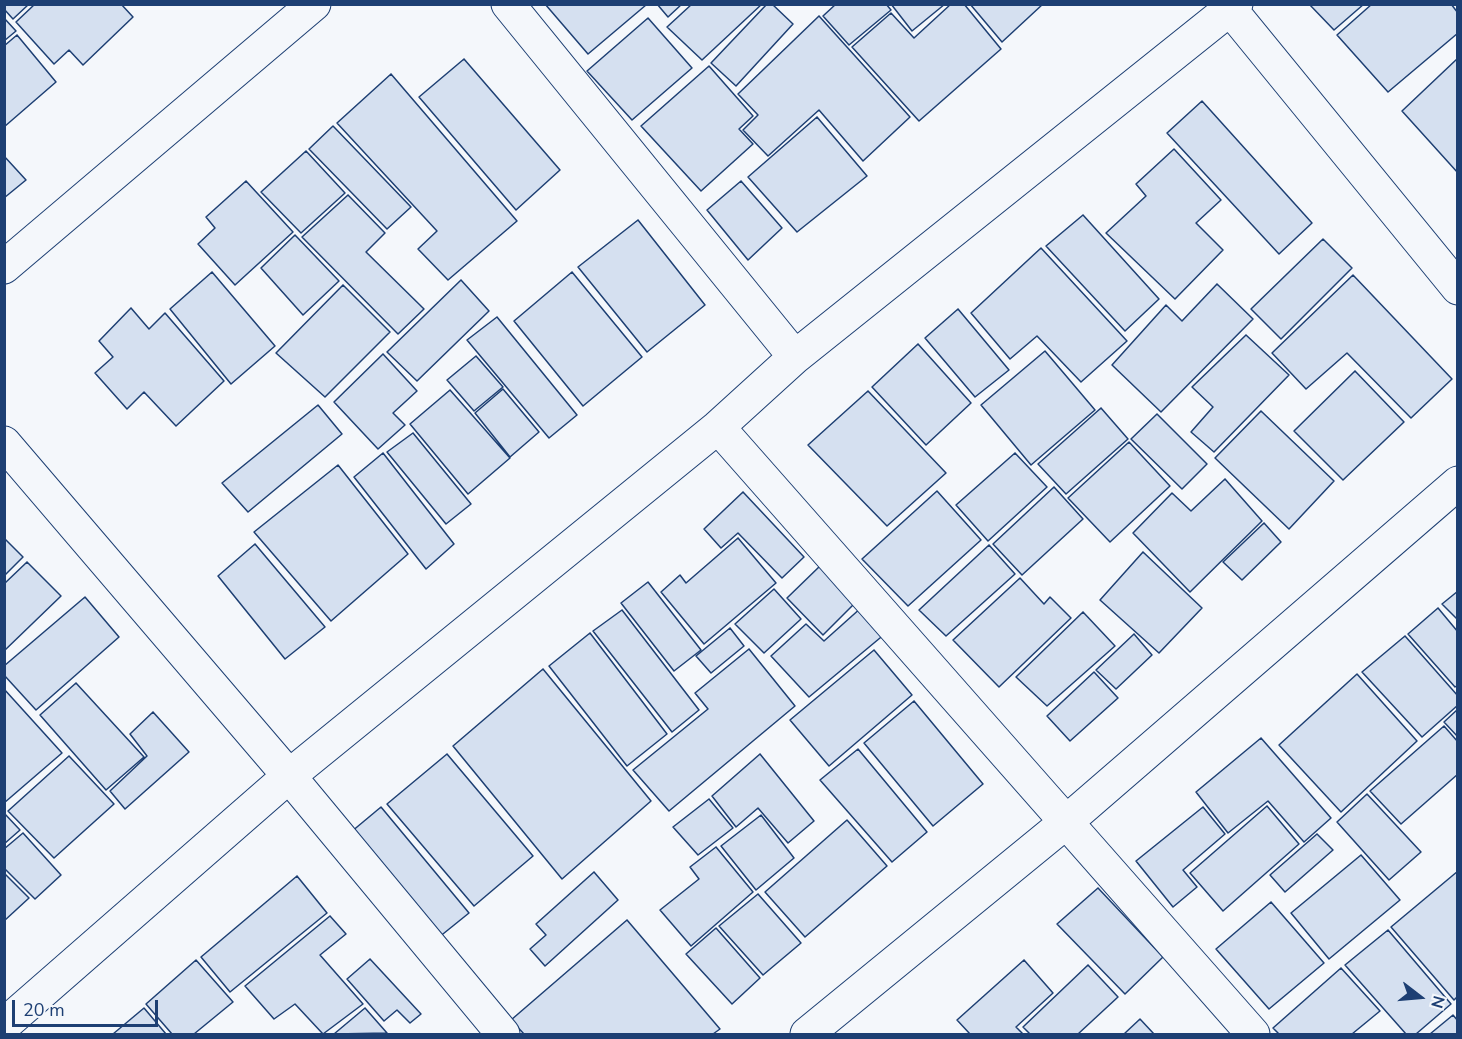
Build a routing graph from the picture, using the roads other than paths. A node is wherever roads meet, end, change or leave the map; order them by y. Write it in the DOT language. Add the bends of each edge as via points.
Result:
graph roads {
  1 [pos="314,4"];
  2 [pos="508,4"];
  3 [pos="1230,6"];
  4 [pos="4,267"];
  5 [pos="1458,288"];
  6 [pos="795,357"];
  7 [pos="718,427"];
  8 [pos="4,443"];
  9 [pos="1458,483"];
  10 [pos="289,776"];
  11 [pos="1065,823"];
  12 [pos="4,1024"];
  13 [pos="503,1035"];
  14 [pos="807,1035"];
  15 [pos="1254,1035"];
  1 -- 4 [label="street"];
  2 -- 6 [label="street"];
  3 -- 5 [label="street"];
  3 -- 6 [label="street"];
  6 -- 7 [label="street"];
  7 -- 10 [label="street"];
  7 -- 11 [label="street"];
  8 -- 10 [label="street"];
  9 -- 11 [label="street"];
  10 -- 12 [label="street"];
  10 -- 13 [label="street"];
  11 -- 14 [label="street"];
  11 -- 15 [label="street"];
}
